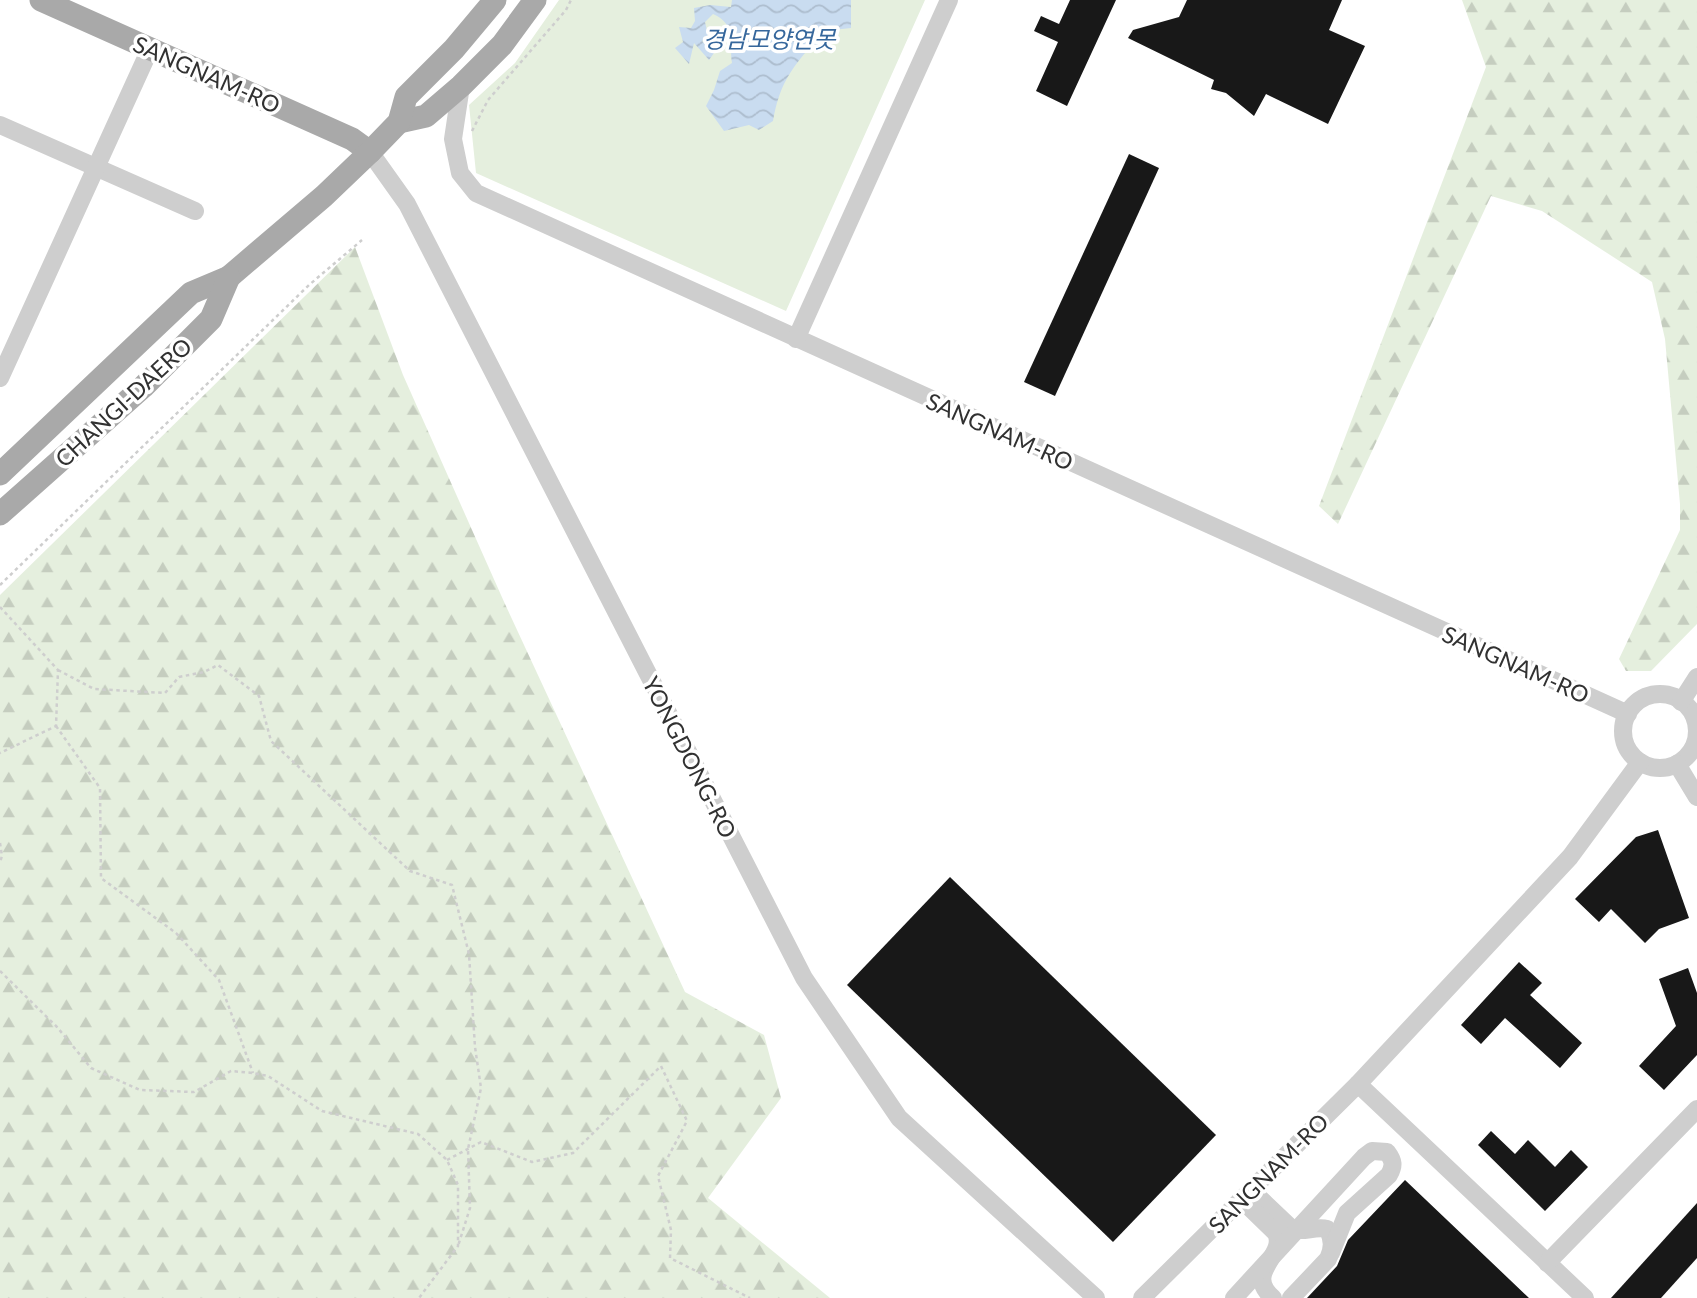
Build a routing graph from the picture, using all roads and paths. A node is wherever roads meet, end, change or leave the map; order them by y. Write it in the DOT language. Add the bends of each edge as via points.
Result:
graph roads {
  1 [pos="41,0"];
  2 [pos="495,0"];
  3 [pos="535,0"];
  4 [pos="571,0"];
  5 [pos="949,0"];
  6 [pos="150,49"];
  7 [pos="461,86"];
  8 [pos="398,122"];
  9 [pos="1,128"];
  10 [pos="370,152"];
  11 [pos="457,158"];
  12 [pos="96,168"];
  13 [pos="195,211"];
  14 [pos="362,240"];
  15 [pos="229,277"];
  16 [pos="796,339"];
  17 [pos="0,378"];
  18 [pos="0,474"];
  19 [pos="0,514"];
  20 [pos="0,585"];
  21 [pos="0,607"];
  22 [pos="58,670"];
  23 [pos="1697,677"];
  24 [pos="1681,702"];
  25 [pos="1628,715"];
  26 [pos="56,726"];
  27 [pos="1695,748"];
  28 [pos="0,753"];
  29 [pos="1640,762"];
  30 [pos="1677,764"];
  31 [pos="1697,797"];
  32 [pos="0,843"];
  33 [pos="0,862"];
  34 [pos="0,971"];
  35 [pos="253,1073"];
  36 [pos="1358,1084"];
  37 [pos="1697,1109"];
  38 [pos="468,1149"];
  39 [pos="447,1160"];
  40 [pos="1246,1195"];
  41 [pos="1295,1231"];
  42 [pos="458,1246"];
  43 [pos="1331,1253"];
  44 [pos="1268,1261"];
  45 [pos="1547,1262"];
  46 [pos="419,1298"];
  47 [pos="750,1298"];
  48 [pos="1096,1298"];
  49 [pos="1142,1298"];
  50 [pos="1234,1298"];
  51 [pos="1273,1298"];
  52 [pos="1291,1298"];
  53 [pos="1584,1298"];
  1 -- 6 [label="main road, SANGNAM-RO"];
  2 -- 8 [label="main road, CHANGI-DAERO" via="405,97"];
  3 -- 7 [label="main road, CHANGI-DAERO" via="502,45"];
  4 -- 11 [label="path" via="488,100"];
  5 -- 16 [label="street"];
  6 -- 10 [label="main road, SANGNAM-RO" via="352,139"];
  6 -- 12 [label="street"];
  7 -- 8 [label="main road, CHANGI-DAERO" via="426,116"];
  7 -- 11 [label="street, SANGNAM-RO" via="453,139"];
  8 -- 10 [label="main road, CHANGI-DAERO"];
  9 -- 12 [label="street"];
  10 -- 15 [label="main road, CHANGI-DAERO"];
  10 -- 48 [label="street, YONGDONG-RO" via="407,204 804,978 899,1118"];
  11 -- 16 [label="street, SANGNAM-RO" via="460,173 476,193"];
  12 -- 13 [label="street"];
  12 -- 17 [label="street"];
  14 -- 20 [label="path" via="309,285"];
  15 -- 18 [label="main road, CHANGI-DAERO" via="191,293"];
  15 -- 19 [label="main road, CHANGI-DAERO" via="211,319 143,387"];
  16 -- 25 [label="street, SANGNAM-RO"];
  21 -- 22 [label="path"];
  22 -- 26 [label="path"];
  22 -- 38 [label="path" via="93,689 165,693 179,677 219,665 259,696 271,741 410,871 452,885 469,954 481,1087"];
  23 -- 24 [label="street"];
  24 -- 25 [label="street" via="1664,694 1652,695 1640,700"];
  24 -- 27 [label="street" via="1696,725"];
  25 -- 29 [label="street" via="1623,732 1626,745"];
  26 -- 28 [label="path"];
  26 -- 35 [label="path" via="100,788 101,878 176,933 219,980"];
  27 -- 30 [label="street"];
  29 -- 30 [label="street" via="1654,768"];
  29 -- 36 [label="street, SANGNAM-RO" via="1570,857"];
  30 -- 31 [label="street"];
  32 -- 33 [label="path"];
  34 -- 35 [label="path" via="91,1068 140,1090 194,1092 231,1071"];
  35 -- 39 [label="path" via="268,1076 322,1111 418,1134"];
  36 -- 40 [label="street, SANGNAM-RO"];
  36 -- 45 [label="street"];
  37 -- 45 [label="street"];
  38 -- 39 [label="path"];
  38 -- 42 [label="path" via="470,1208"];
  38 -- 47 [label="path" via="481,1142 532,1161 573,1153 661,1066 687,1121 658,1176 671,1230 670,1258"];
  39 -- 42 [label="path" via="458,1185"];
  40 -- 41 [label="street"];
  40 -- 44 [label="street" via="1279,1239"];
  40 -- 49 [label="street, SANGNAM-RO"];
  41 -- 43 [label="street" via="1327,1229"];
  41 -- 43 [label="street" via="1364,1157 1372,1151 1387,1152 1393,1168 1347,1213"];
  41 -- 44 [label="street"];
  42 -- 46 [label="path"];
  43 -- 52 [label="street"];
  44 -- 50 [label="street"];
  44 -- 51 [label="street" via="1262,1284"];
  45 -- 53 [label="street"];
}
